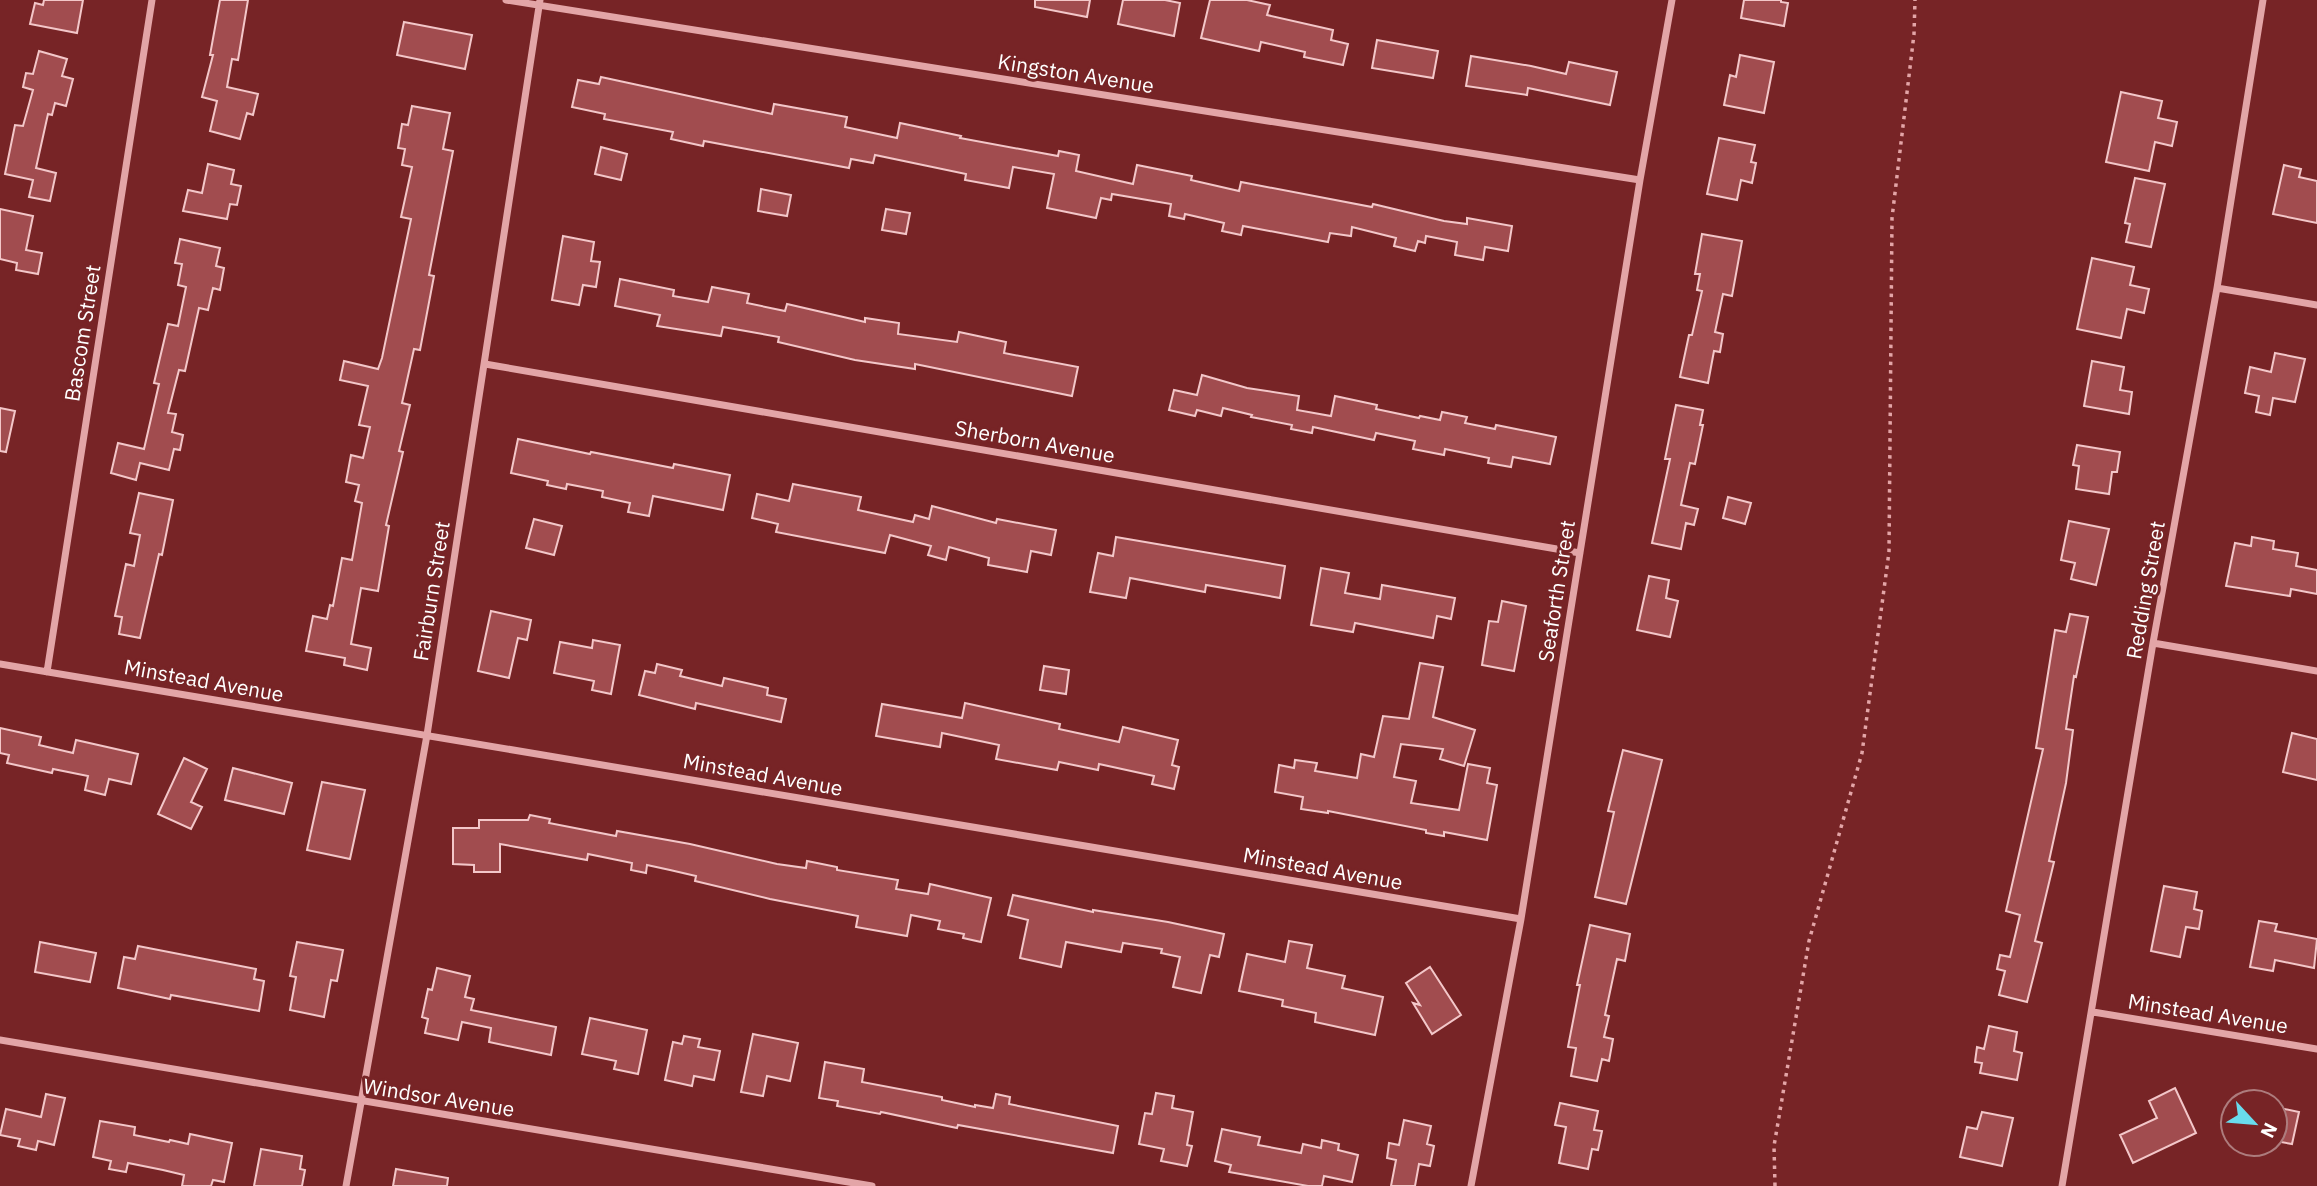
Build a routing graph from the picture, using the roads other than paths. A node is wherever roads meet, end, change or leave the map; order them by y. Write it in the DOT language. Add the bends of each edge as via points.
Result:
graph roads {
  1 [pos="152,0"];
  2 [pos="506,0"];
  3 [pos="1672,0"];
  4 [pos="2263,0"];
  5 [pos="539,3"];
  6 [pos="1640,180"];
  7 [pos="2217,288"];
  8 [pos="2317,304"];
  9 [pos="485,364"];
  10 [pos="1580,553"];
  11 [pos="2153,643"];
  12 [pos="0,664"];
  13 [pos="2317,671"];
  14 [pos="47,672"];
  15 [pos="427,735"];
  16 [pos="1521,919"];
  17 [pos="2093,1012"];
  18 [pos="0,1040"];
  19 [pos="2317,1049"];
  20 [pos="360,1101"];
  21 [pos="346,1186"];
  22 [pos="872,1186"];
  23 [pos="1471,1186"];
  24 [pos="2062,1186"];
  1 -- 14 [label="street, Bascom Street"];
  2 -- 5 [label="street, Kingston Avenue"];
  3 -- 6 [label="street, Seaforth Street"];
  4 -- 7 [label="street, Redding Street"];
  5 -- 6 [label="street, Kingston Avenue"];
  5 -- 9 [label="street, Fairburn Street"];
  6 -- 10 [label="street, Seaforth Street"];
  7 -- 8 [label="street"];
  7 -- 11 [label="street, Redding Street"];
  9 -- 10 [label="street, Sherborn Avenue"];
  9 -- 15 [label="street, Fairburn Street"];
  10 -- 16 [label="street, Seaforth Street"];
  11 -- 13 [label="street"];
  11 -- 17 [label="street, Redding Street"];
  12 -- 14 [label="street, Minstead Avenue"];
  14 -- 15 [label="street, Minstead Avenue"];
  15 -- 16 [label="street, Minstead Avenue"];
  15 -- 20 [label="street, Fairburn Street"];
  16 -- 23 [label="street, Seaforth Street"];
  17 -- 19 [label="street, Minstead Avenue"];
  17 -- 24 [label="street, Redding Street"];
  18 -- 20 [label="street, Windsor Avenue"];
  20 -- 21 [label="street, Fairburn Street"];
  20 -- 22 [label="street, Windsor Avenue"];
}
